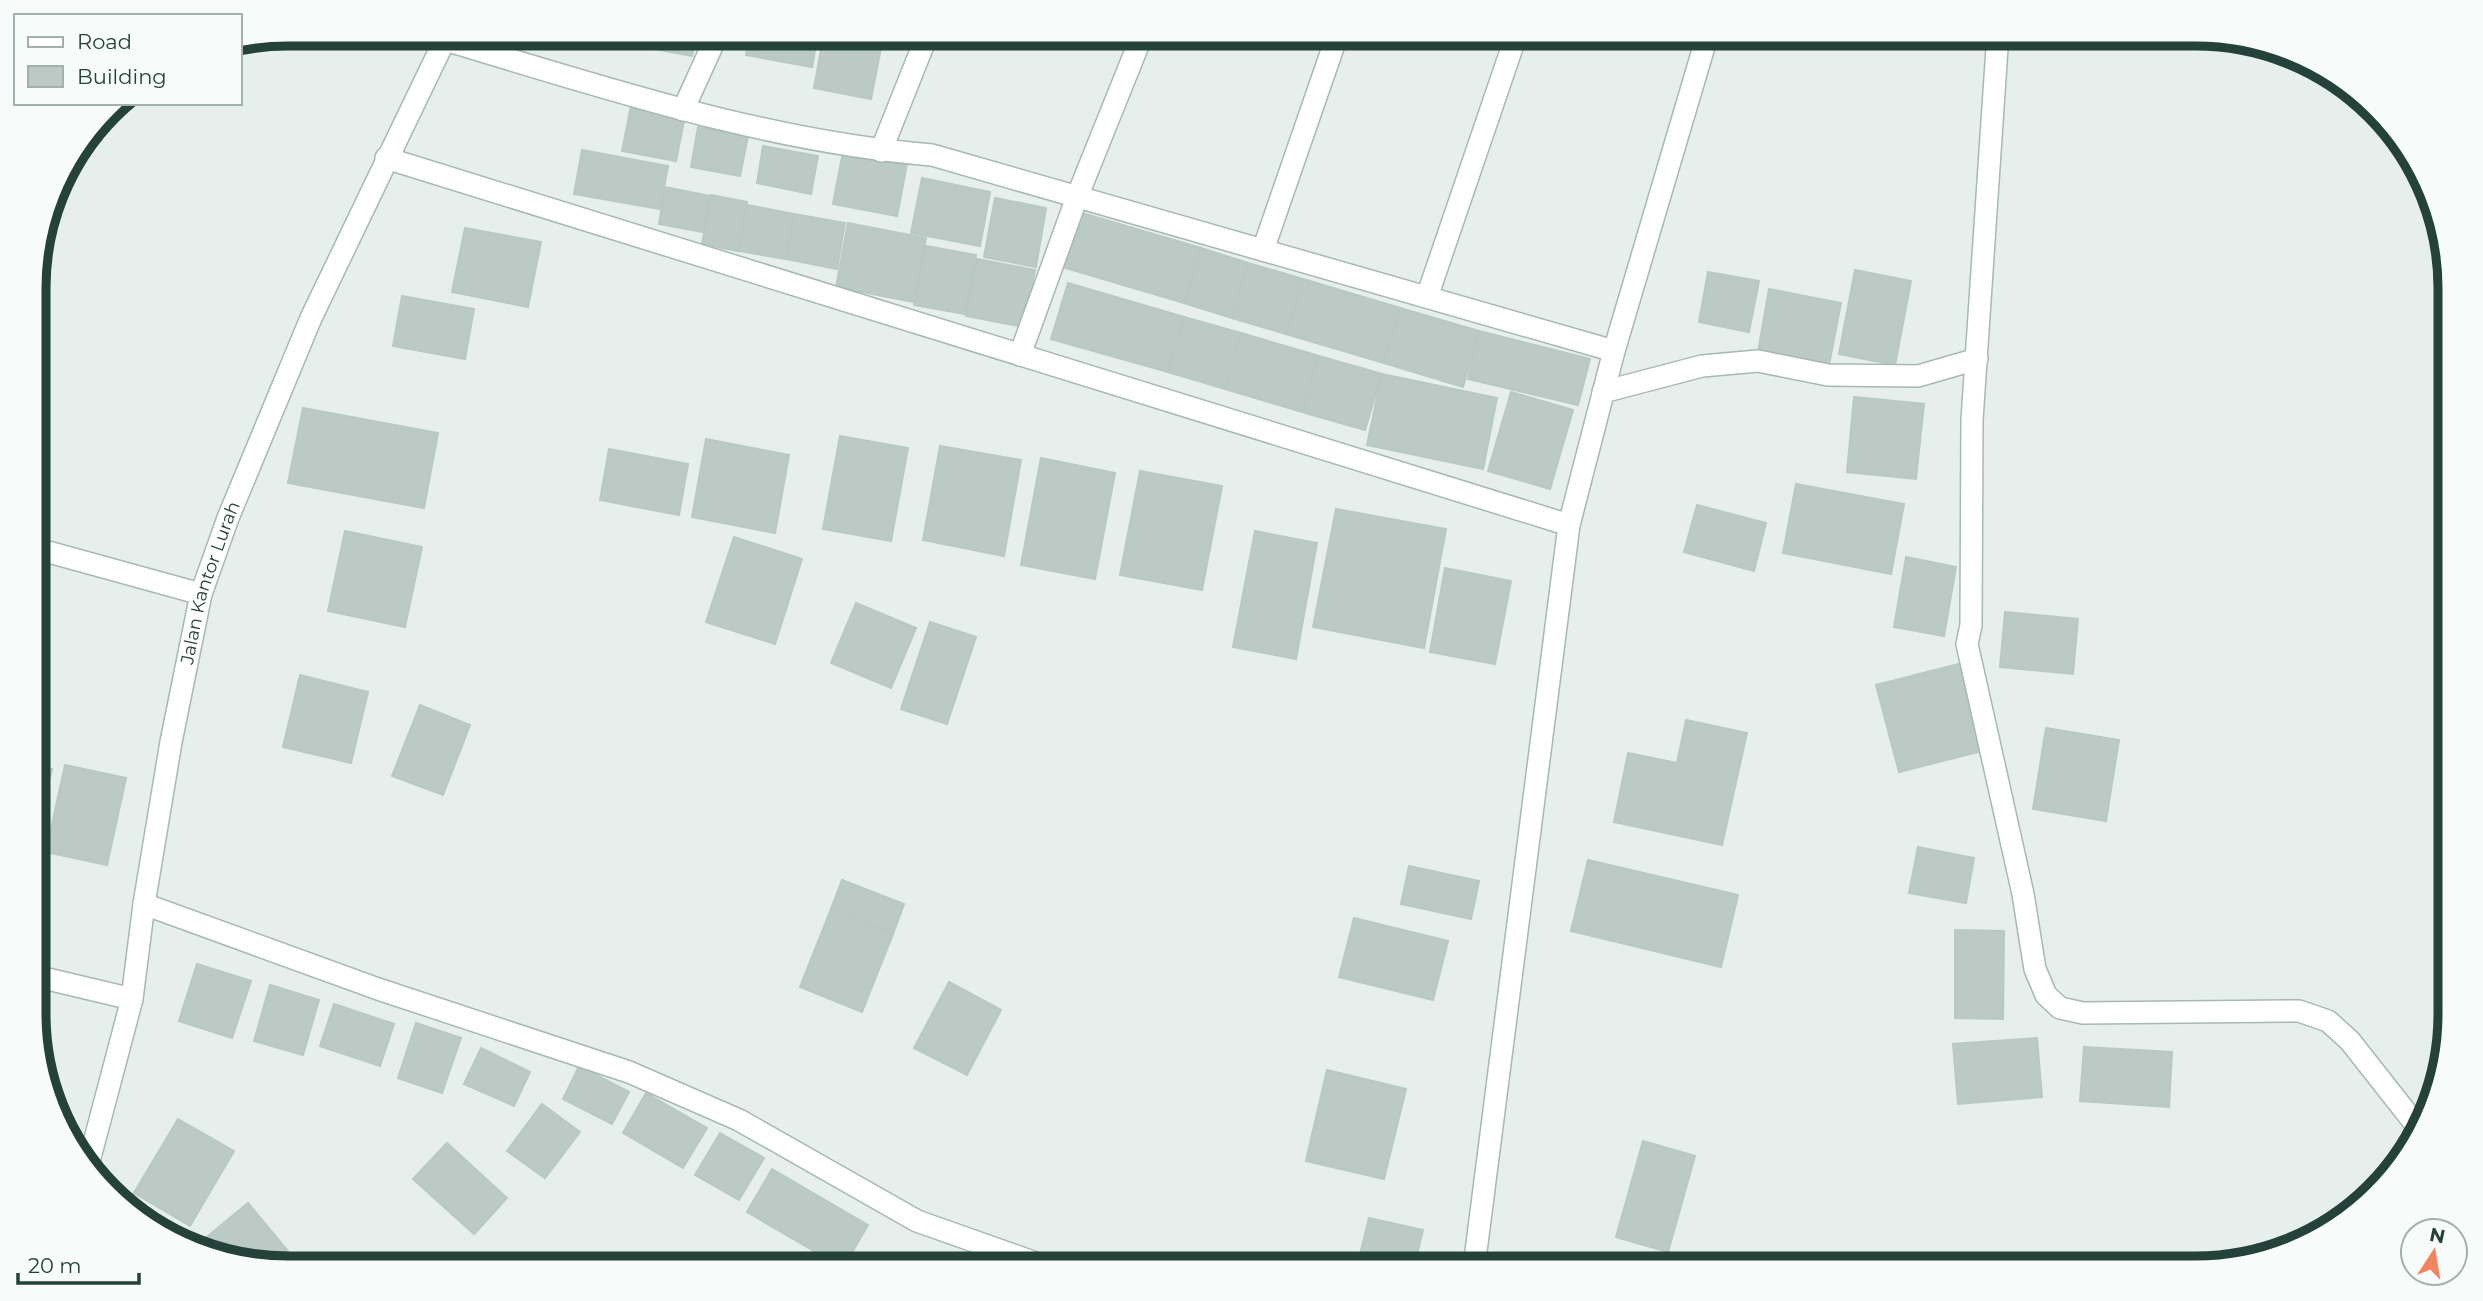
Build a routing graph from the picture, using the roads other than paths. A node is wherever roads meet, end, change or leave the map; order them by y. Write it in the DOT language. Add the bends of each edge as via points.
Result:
graph roads {
  1 [pos="442,46"];
  2 [pos="476,46"];
  3 [pos="712,46"];
  4 [pos="923,46"];
  5 [pos="1138,46"];
  6 [pos="1334,46"];
  7 [pos="1513,46"];
  8 [pos="1704,46"];
  9 [pos="1997,46"];
  10 [pos="683,110"];
  11 [pos="881,151"];
  12 [pos="386,158"];
  13 [pos="1077,197"];
  14 [pos="1263,250"];
  15 [pos="1427,297"];
  16 [pos="1614,351"];
  17 [pos="1020,355"];
  18 [pos="1977,359"];
  19 [pos="1603,392"];
  20 [pos="1569,525"];
  21 [pos="46,551"];
  22 [pos="201,594"];
  23 [pos="144,904"];
  24 [pos="46,979"];
  25 [pos="132,999"];
  26 [pos="2413,1121"];
  27 [pos="91,1154"];
  28 [pos="1475,1255"];
  29 [pos="1016,1256"];
  1 -- 12 [label="street, Jalan Kantor Lurah"];
  2 -- 10 [label="street"];
  3 -- 10 [label="street"];
  4 -- 11 [label="street"];
  5 -- 13 [label="street"];
  6 -- 14 [label="street"];
  7 -- 15 [label="street"];
  8 -- 16 [label="street"];
  9 -- 18 [label="street"];
  10 -- 11 [label="street"];
  11 -- 13 [label="street" via="932,155"];
  12 -- 17 [label="street"];
  12 -- 22 [label="street, Jalan Kantor Lurah" via="311,318"];
  13 -- 14 [label="street"];
  13 -- 17 [label="street"];
  14 -- 15 [label="street"];
  15 -- 16 [label="street"];
  16 -- 19 [label="street"];
  17 -- 20 [label="street"];
  18 -- 19 [label="street" via="1918,376 1828,375 1758,361 1702,366"];
  18 -- 26 [label="street" via="1967,643 2035,969 2046,995 2060,1008 2083,1013 2299,1011 2328,1021 2350,1041"];
  19 -- 20 [label="street"];
  20 -- 28 [label="street"];
  21 -- 22 [label="street"];
  22 -- 23 [label="street, Jalan Kantor Lurah"];
  23 -- 25 [label="street, Jalan Kantor Lurah"];
  23 -- 29 [label="street" via="378,989 629,1072 739,1120 917,1221"];
  24 -- 25 [label="street"];
  25 -- 27 [label="street, Jalan Kantor Lurah"];
}
